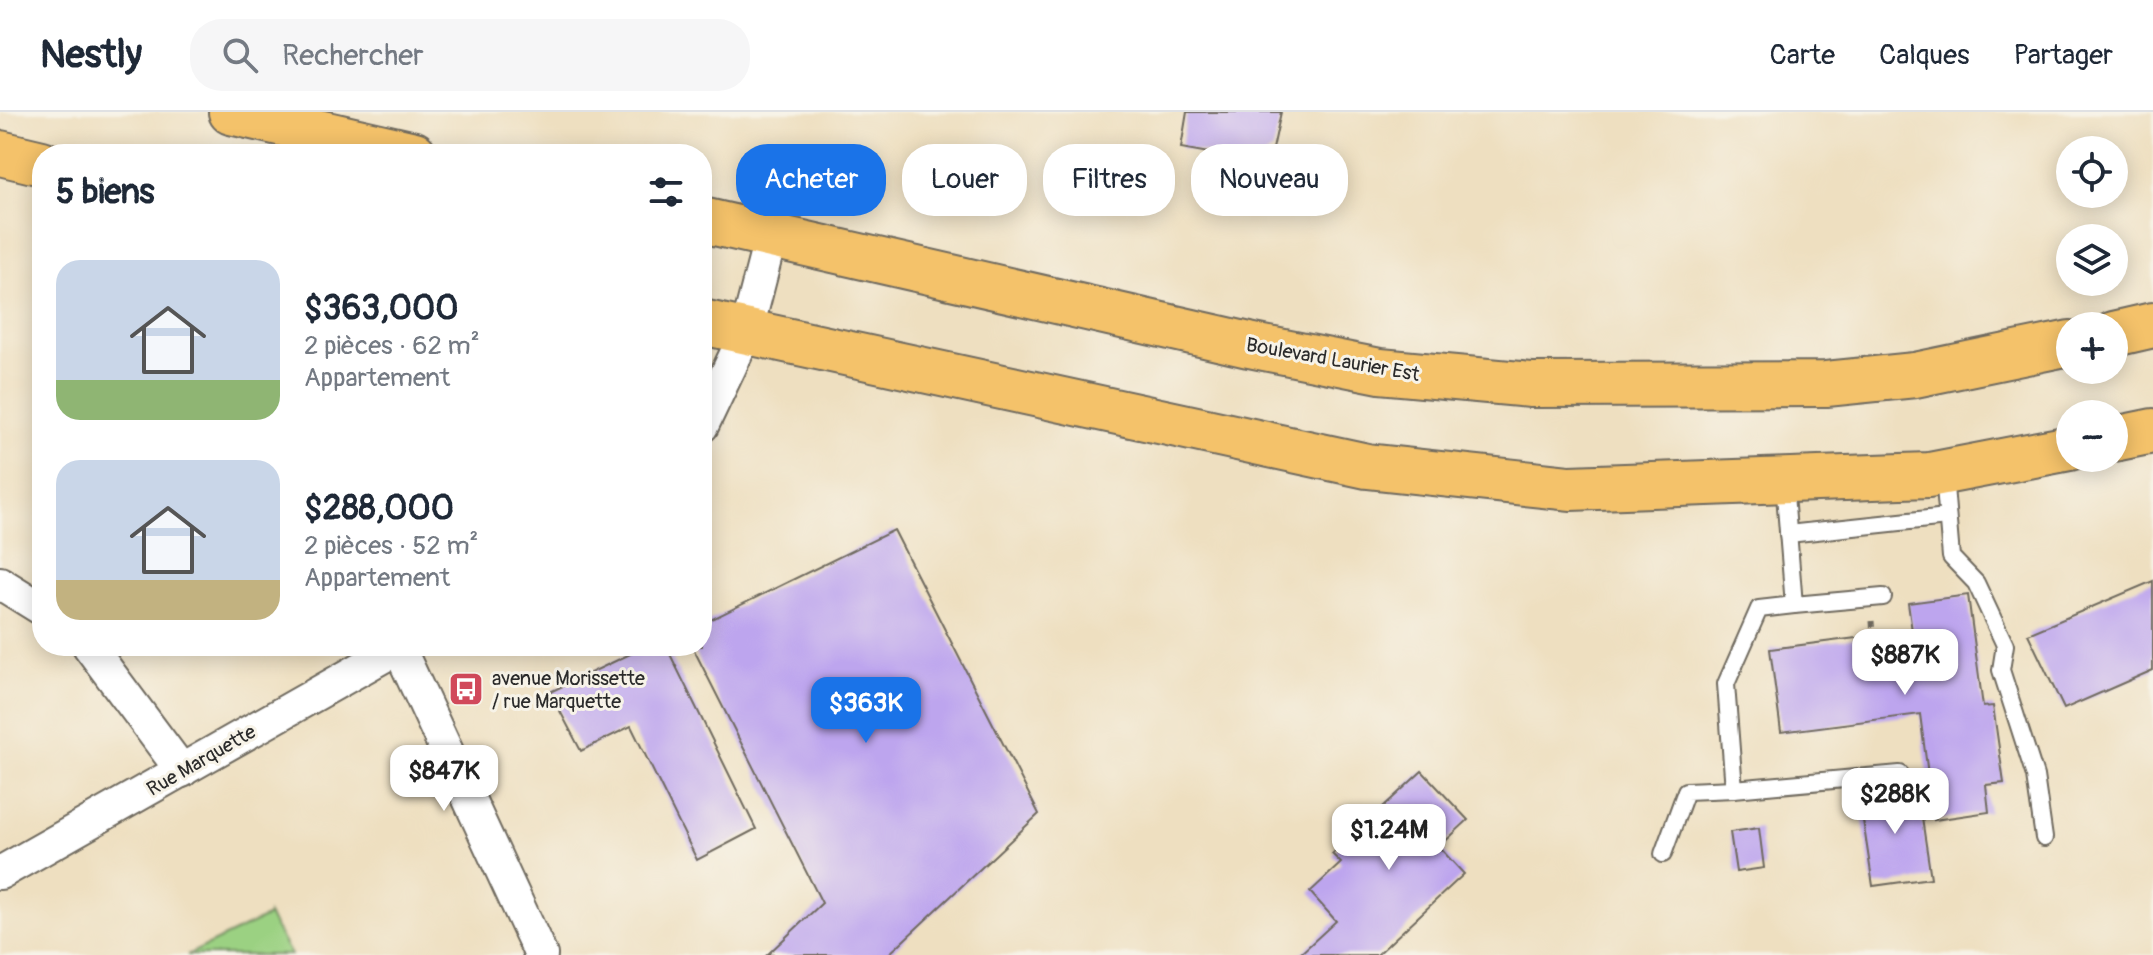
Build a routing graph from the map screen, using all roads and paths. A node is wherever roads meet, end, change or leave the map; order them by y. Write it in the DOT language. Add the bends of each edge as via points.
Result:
graph roads {
  1 [pos="231,112"];
  2 [pos="370,144"];
  3 [pos="0,153"];
  4 [pos="32,161"];
  5 [pos="712,222"];
  6 [pos="771,236"];
  7 [pos="712,324"];
  8 [pos="2153,325"];
  9 [pos="2128,331"];
  10 [pos="746,333"];
  11 [pos="2056,346"];
  12 [pos="712,405"];
  13 [pos="2153,431"];
  14 [pos="2128,436"];
  15 [pos="2056,451"];
  16 [pos="1943,473"];
  17 [pos="1784,481"];
  18 [pos="1947,517"];
  19 [pos="1788,534"];
  20 [pos="0,583"];
  21 [pos="1883,597"];
  22 [pos="32,603"];
  23 [pos="1794,605"];
  24 [pos="96,656"];
  25 [pos="384,656"];
  26 [pos="404,656"];
  27 [pos="182,771"];
  28 [pos="1900,774"];
  29 [pos="1734,789"];
  30 [pos="2044,838"];
  31 [pos="1663,854"];
  32 [pos="0,873"];
  33 [pos="541,955"];
  1 -- 2 [label="main road"];
  3 -- 4 [label="main road"];
  5 -- 6 [label="main road, Boulevard Laurier Est"];
  6 -- 10 [label="street"];
  6 -- 11 [label="main road, Boulevard Laurier Est" via="1380,371 1531,385 1826,384 1915,375"];
  7 -- 10 [label="main road"];
  8 -- 9 [label="main road"];
  10 -- 12 [label="street"];
  10 -- 17 [label="main road" via="1367,466 1570,488"];
  13 -- 14 [label="main road"];
  15 -- 16 [label="main road"];
  16 -- 17 [label="main road"];
  16 -- 18 [label="lane"];
  17 -- 19 [label="lane"];
  18 -- 19 [label="lane"];
  18 -- 30 [label="lane" via="1951,557 1976,583 2005,645 2001,670 2035,776"];
  19 -- 23 [label="lane"];
  20 -- 22 [label="street"];
  21 -- 23 [label="lane"];
  23 -- 29 [label="lane" via="1759,609 1726,684"];
  24 -- 27 [label="street"];
  25 -- 27 [label="street, Rue Marquette"];
  26 -- 33 [label="street"];
  27 -- 32 [label="street, Rue Marquette"];
  28 -- 29 [label="lane"];
  29 -- 31 [label="lane" via="1686,791"];
}
